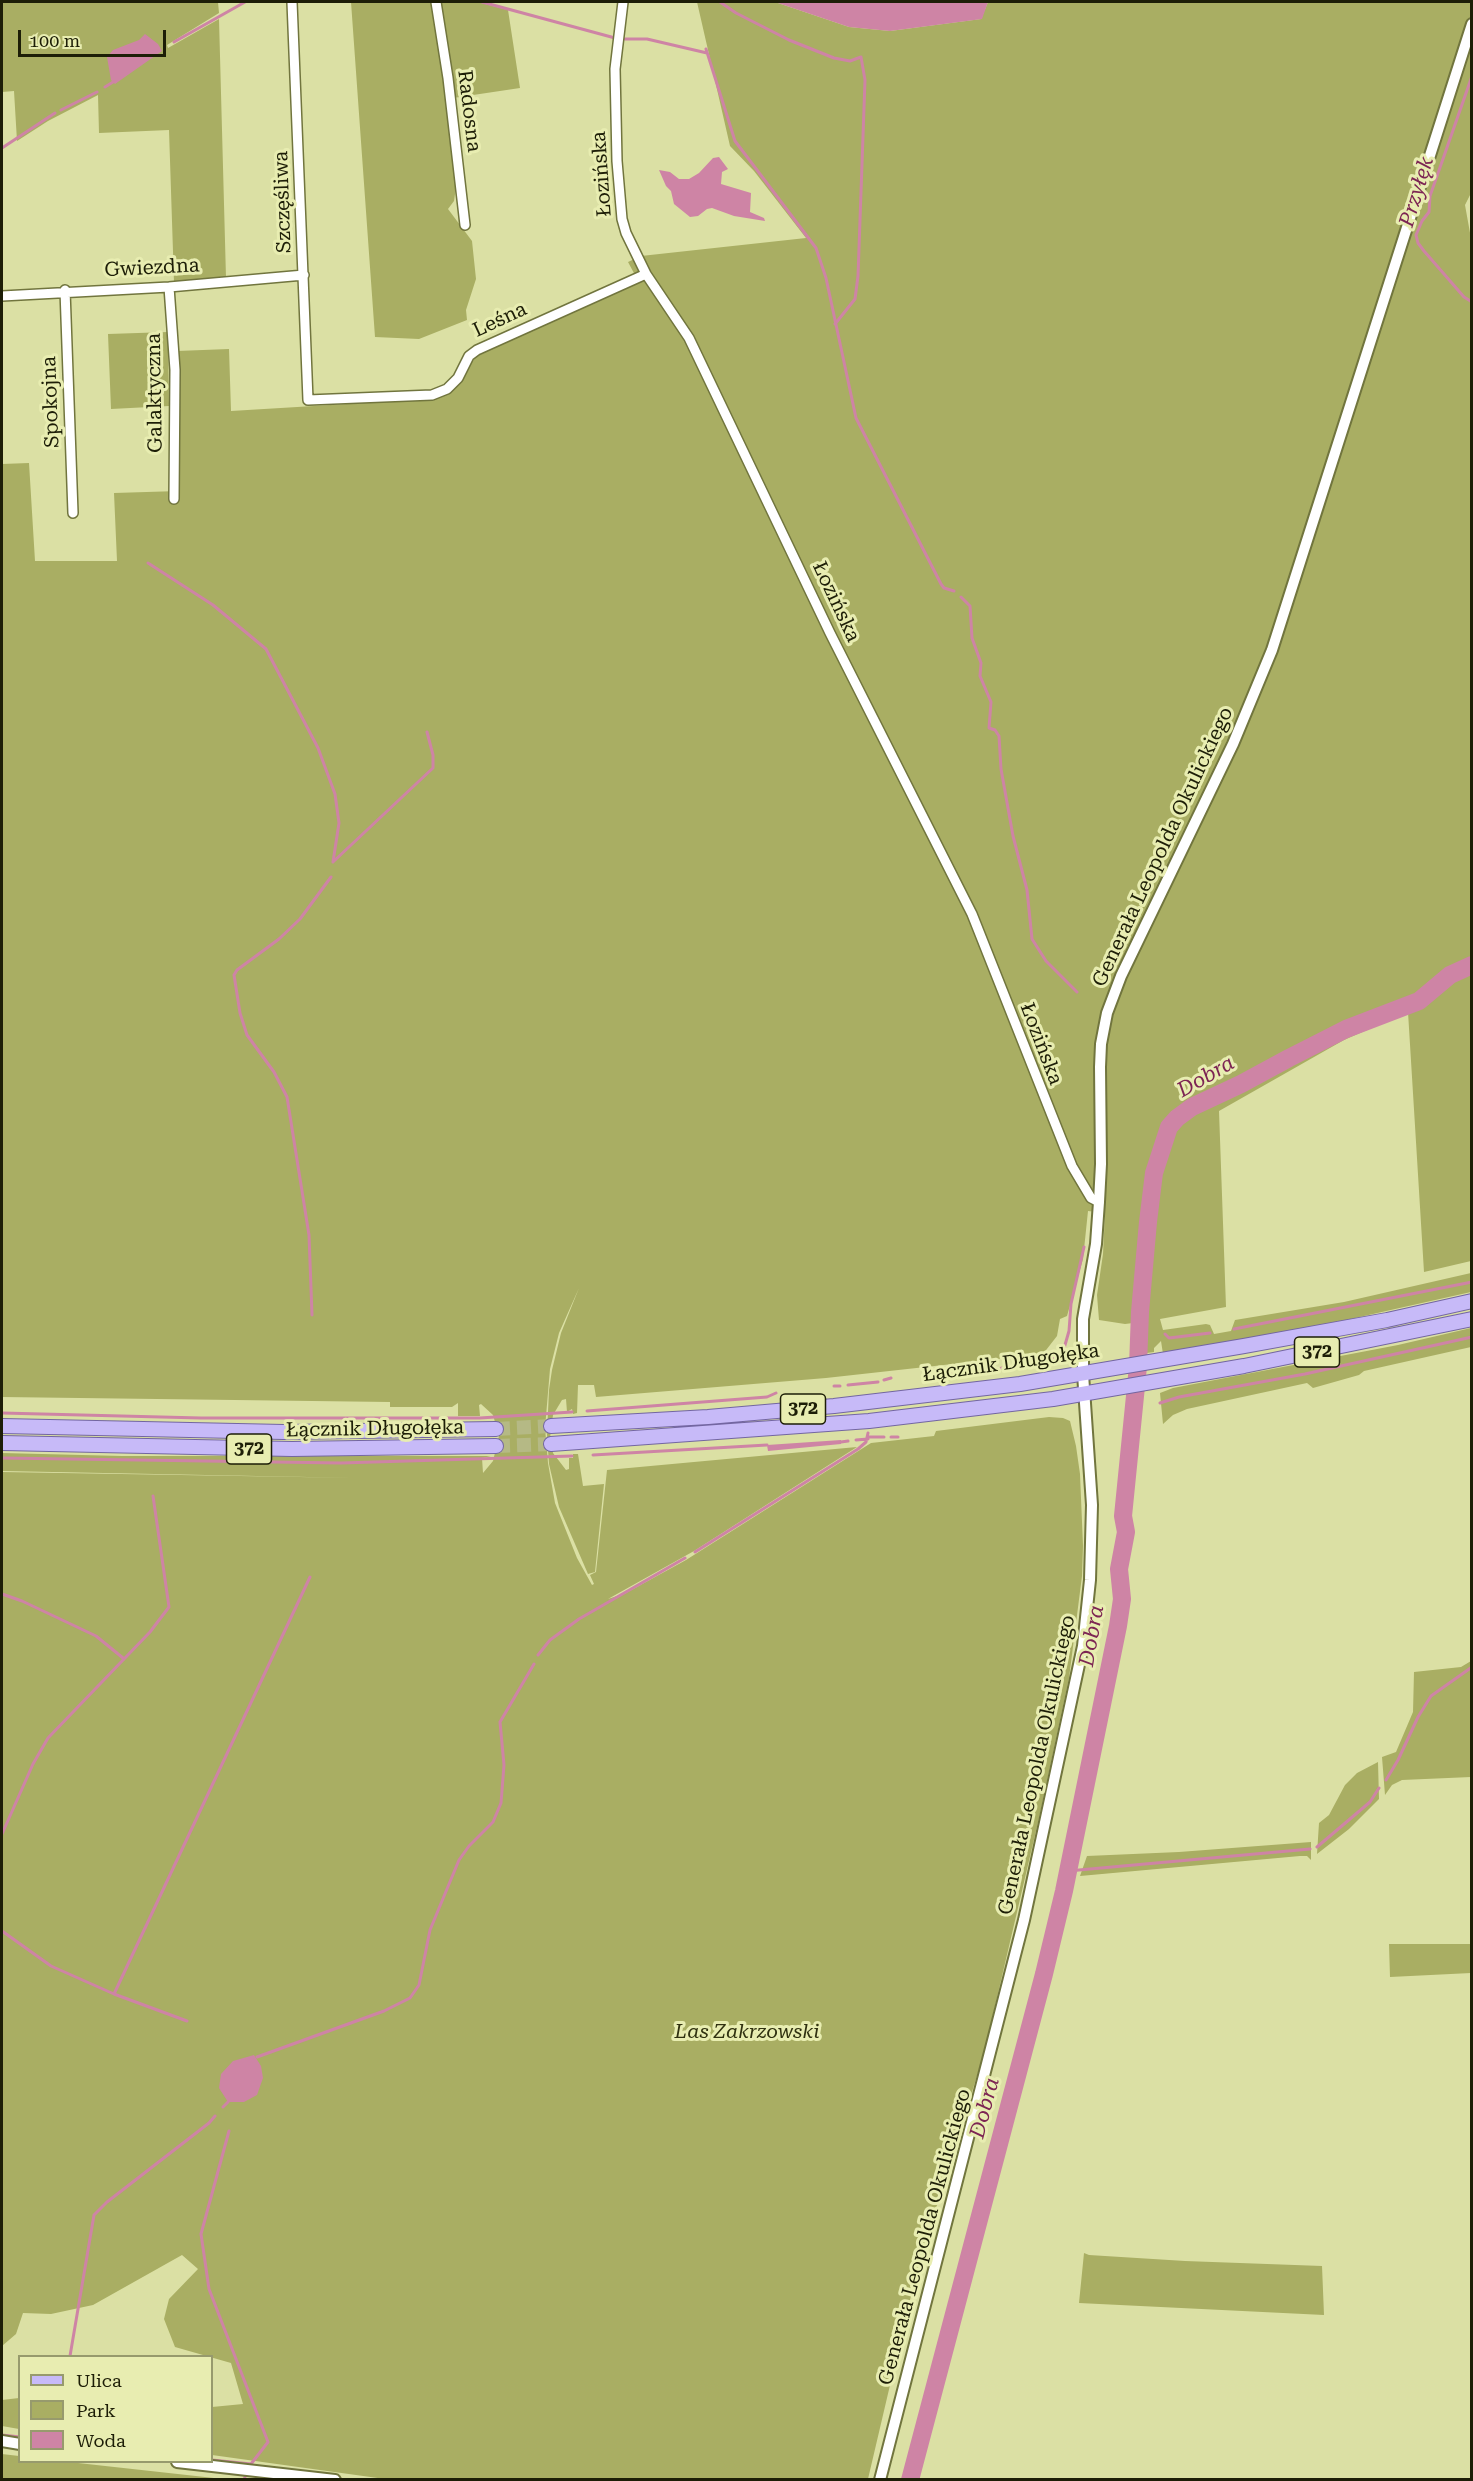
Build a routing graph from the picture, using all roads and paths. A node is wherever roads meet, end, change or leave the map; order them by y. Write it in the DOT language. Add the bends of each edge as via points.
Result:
graph roads {
  1 [pos="292,2"];
  2 [pos="436,2"];
  3 [pos="623,2"];
  4 [pos="1472,24"];
  5 [pos="465,225"];
  6 [pos="646,274"];
  7 [pos="304,275"];
  8 [pos="169,286"];
  9 [pos="65,291"];
  10 [pos="2,296"];
  11 [pos="308,400"];
  12 [pos="174,499"];
  13 [pos="73,513"];
  14 [pos="1099,1202"];
  15 [pos="1472,1301"];
  16 [pos="1472,1319"];
  17 [pos="1083,1374"];
  18 [pos="1085,1393"];
  19 [pos="2,1426"];
  20 [pos="551,1426"];
  21 [pos="496,1429"];
  22 [pos="2,1443"];
  23 [pos="551,1444"];
  24 [pos="496,1446"];
  25 [pos="2,2442"];
  26 [pos="18,2444"];
  27 [pos="186,2463"];
  28 [pos="335,2480"];
  29 [pos="880,2480"];
  1 -- 7 [label="street, Szczęśliwa"];
  2 -- 5 [label="street, Radosna"];
  3 -- 6 [label="street, Łozińska" via="615,69 620,206 626,233"];
  4 -- 14 [label="street, Generała Leopolda Okulickiego" via="1272,650 1233,744 1112,997 1101,1044"];
  6 -- 11 [label="street, Leśna" via="477,350 469,356 458,378 447,389 432,395"];
  6 -- 14 [label="street, Łozińska" via="689,338 830,633 972,914 1055,1130 1087,1193"];
  7 -- 8 [label="street, Gwiezdna"];
  7 -- 11 [label="street, Szczęśliwa"];
  8 -- 9 [label="street, Gwiezdna"];
  8 -- 12 [label="street, Galaktyczna" via="175,370"];
  9 -- 10 [label="street, Gwiezdna"];
  9 -- 13 [label="street, Spokojna"];
  14 -- 17 [label="street, Generała Leopolda Okulickiego" via="1083,1319"];
  15 -- 17 [label="main road, Łącznik Długołęka / 372"];
  16 -- 18 [label="main road, Łącznik Długołęka / 372"];
  17 -- 18 [label="street, Generała Leopolda Okulickiego"];
  17 -- 20 [label="main road, Łącznik Długołęka / 372" via="834,1406"];
  18 -- 23 [label="main road, Łącznik Długołęka / 372" via="869,1421"];
  18 -- 29 [label="street, Generała Leopolda Okulickiego" via="1092,1542 1077,1677 1024,1920"];
  19 -- 21 [label="main road, Łącznik Długołęka / 372" via="284,1432"];
  22 -- 24 [label="main road, Łącznik Długołęka / 372" via="292,1449"];
  25 -- 26 [label="street"];
  27 -- 28 [label="street"];
}
